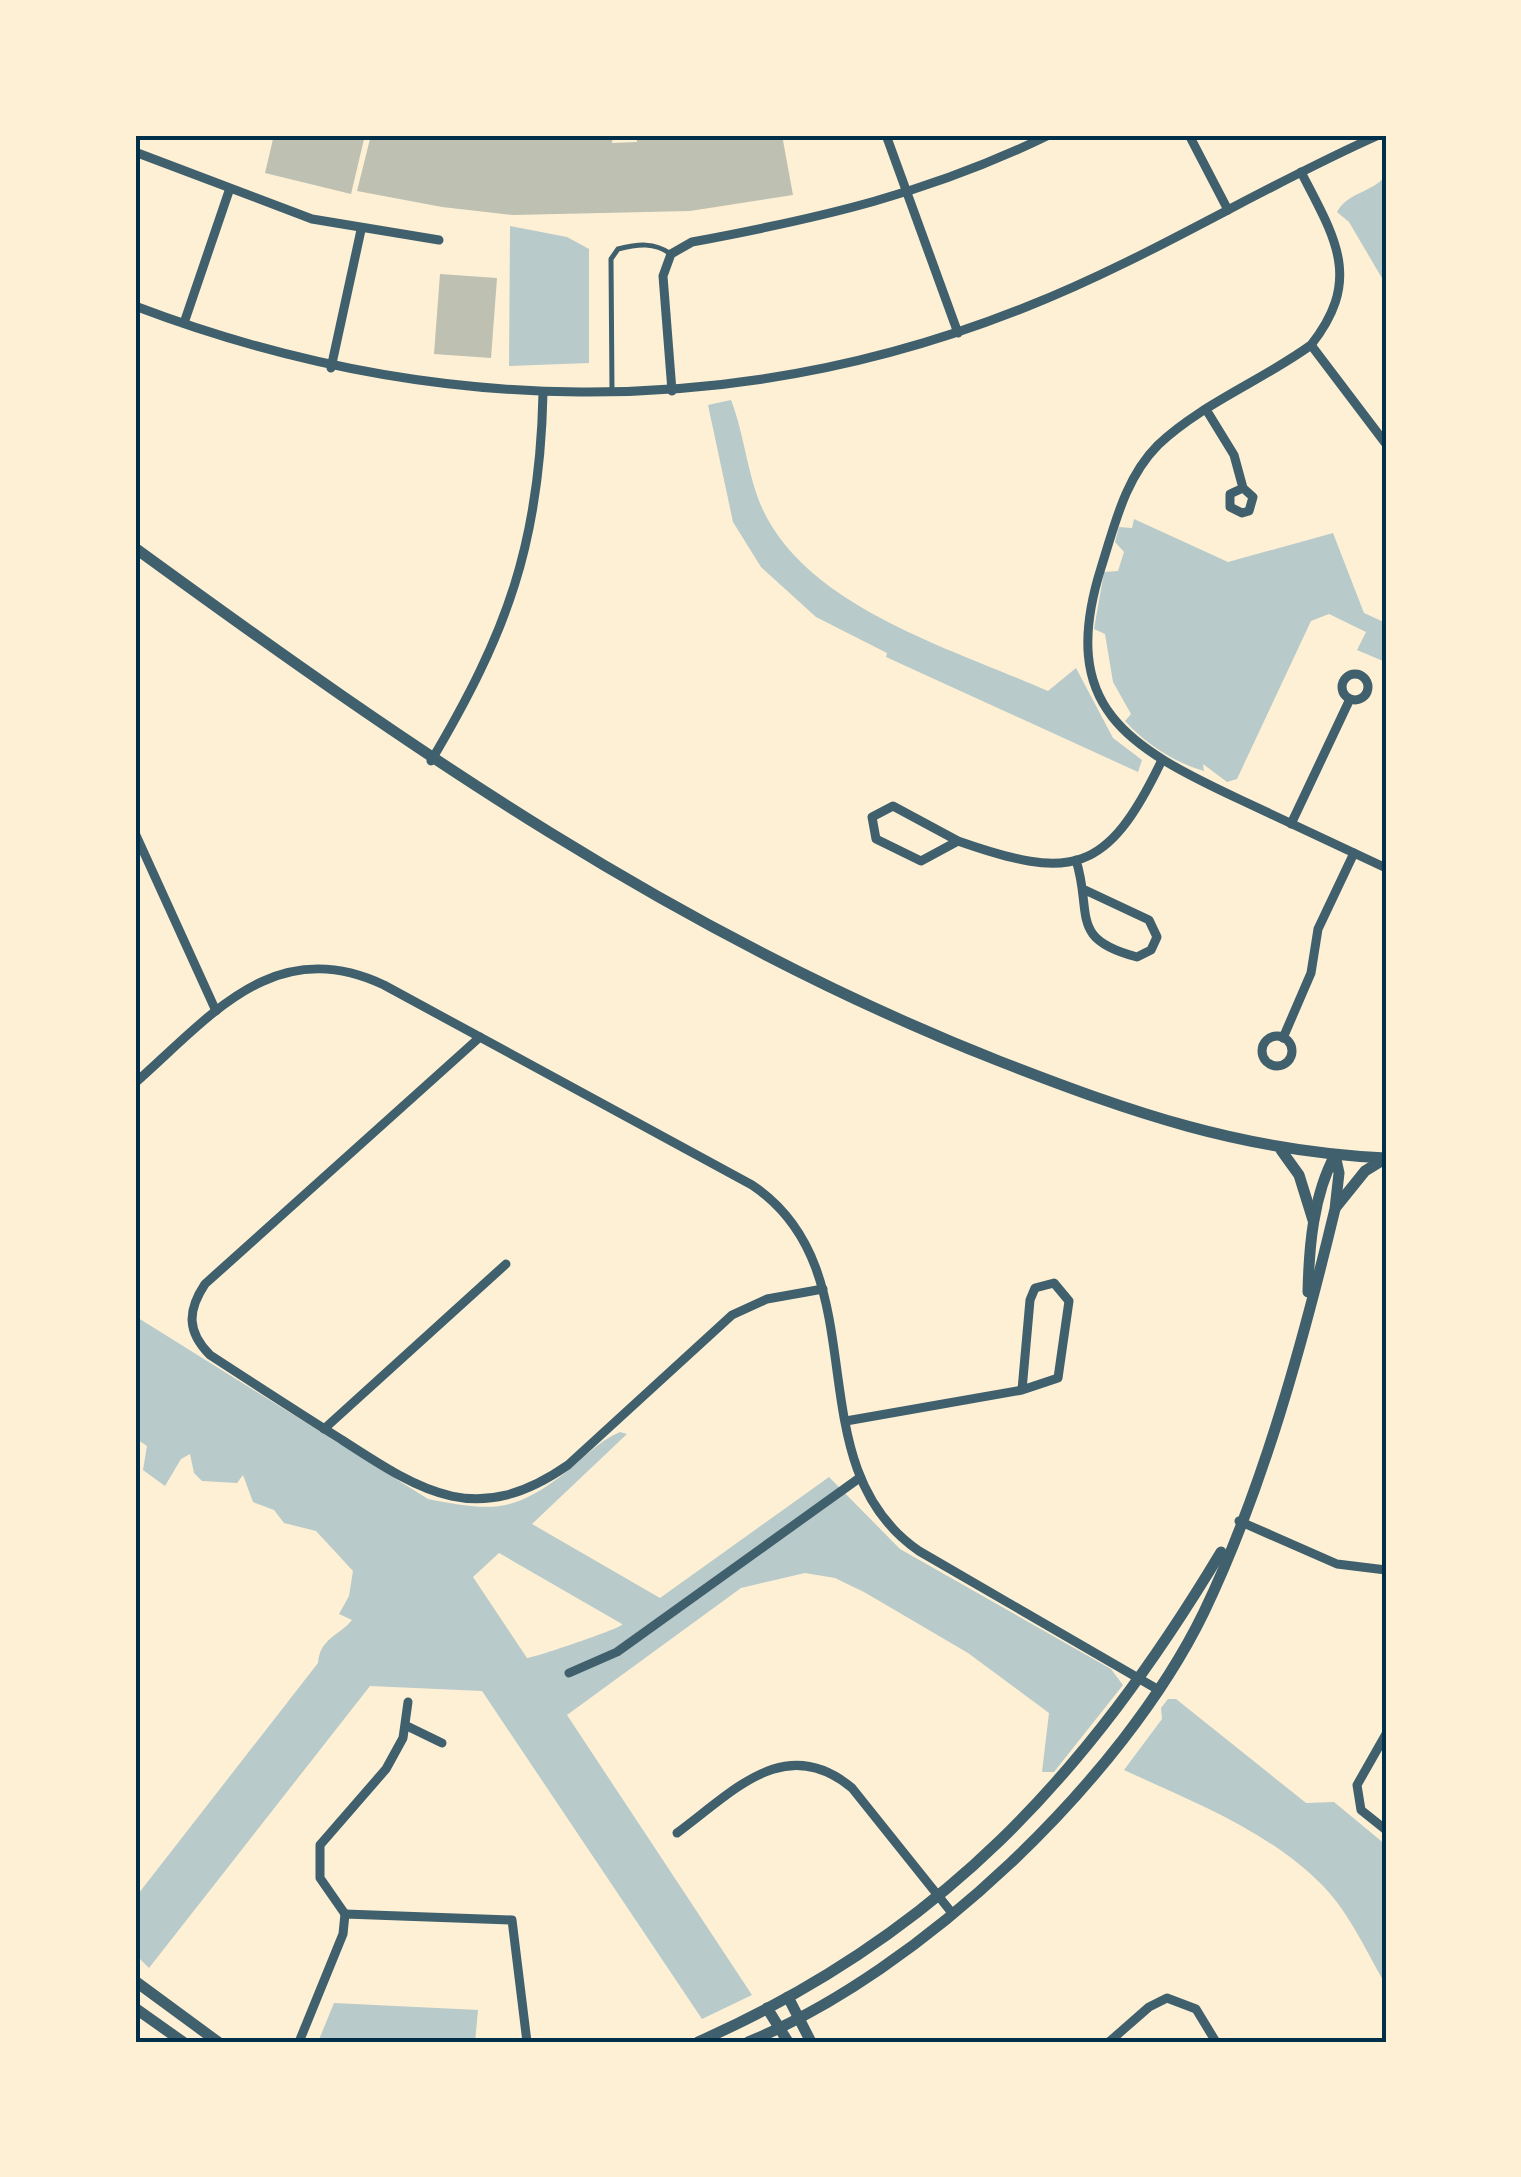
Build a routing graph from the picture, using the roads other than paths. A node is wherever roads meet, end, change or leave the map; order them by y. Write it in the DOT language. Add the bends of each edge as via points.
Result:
graph roads {
  1 [pos="886,135"];
  2 [pos="1049,135"];
  3 [pos="1189,135"];
  4 [pos="1379,135"];
  5 [pos="135,152"];
  6 [pos="1301,172"];
  7 [pos="230,191"];
  8 [pos="910,194"];
  9 [pos="1228,210"];
  10 [pos="361,230"];
  11 [pos="439,240"];
  12 [pos="671,254"];
  13 [pos="135,306"];
  14 [pos="184,324"];
  15 [pos="958,333"];
  16 [pos="1311,345"];
  17 [pos="331,368"];
  18 [pos="672,391"];
  19 [pos="543,394"];
  20 [pos="612,394"];
  21 [pos="1207,411"];
  22 [pos="1386,444"];
  23 [pos="1243,488"];
  24 [pos="135,548"];
  25 [pos="1350,699"];
  26 [pos="432,760"];
  27 [pos="1160,762"];
  28 [pos="1292,824"];
  29 [pos="135,833"];
  30 [pos="958,840"];
  31 [pos="1354,853"];
  32 [pos="1076,860"];
  33 [pos="1386,868"];
  34 [pos="1086,890"];
  35 [pos="216,1011"];
  36 [pos="480,1037"];
  37 [pos="1282,1038"];
  38 [pos="135,1084"];
  39 [pos="1280,1150"];
  40 [pos="1334,1156"];
  41 [pos="1386,1158"];
  42 [pos="1334,1209"];
  43 [pos="1314,1224"];
  44 [pos="506,1264"];
  45 [pos="822,1289"];
  46 [pos="1308,1303"];
  47 [pos="1022,1390"];
  48 [pos="846,1421"];
  49 [pos="324,1428"];
  50 [pos="858,1479"];
  51 [pos="1239,1521"];
  52 [pos="1386,1570"];
  53 [pos="570,1673"];
  54 [pos="1140,1678"];
  55 [pos="1158,1689"];
  56 [pos="408,1702"];
  57 [pos="406,1726"];
  58 [pos="1386,1734"];
  59 [pos="442,1743"];
  60 [pos="1386,1830"];
  61 [pos="677,1832"];
  62 [pos="940,1898"];
  63 [pos="952,1913"];
  64 [pos="345,1914"];
  65 [pos="135,1981"];
  66 [pos="788,1997"];
  67 [pos="135,2008"];
  68 [pos="768,2008"];
  69 [pos="798,2016"];
  70 [pos="778,2026"];
  71 [pos="184,2042"];
  72 [pos="218,2042"];
  73 [pos="299,2042"];
  74 [pos="527,2042"];
  75 [pos="698,2042"];
  76 [pos="748,2042"];
  77 [pos="788,2042"];
  78 [pos="811,2042"];
  79 [pos="1109,2042"];
  80 [pos="1216,2042"];
  1 -- 8 [label="street"];
  2 -- 8 [label="street"];
  3 -- 9 [label="street"];
  4 -- 6 [label="street"];
  5 -- 7 [label="street"];
  6 -- 9 [label="street"];
  6 -- 16 [label="street" via="1331,231 1342,276 1328,324"];
  7 -- 10 [label="street"];
  7 -- 14 [label="street"];
  8 -- 12 [label="street" via="692,242"];
  8 -- 15 [label="street"];
  9 -- 15 [label="street" via="1094,278"];
  10 -- 11 [label="street"];
  10 -- 17 [label="street"];
  12 -- 18 [label="street" via="663,276"];
  12 -- 20 [label="lane" via="634,246 618,249 611,259"];
  13 -- 14 [label="street"];
  14 -- 17 [label="street"];
  15 -- 18 [label="street" via="826,368"];
  16 -- 21 [label="street"];
  16 -- 22 [label="street"];
  17 -- 19 [label="street"];
  18 -- 20 [label="street"];
  19 -- 20 [label="street"];
  19 -- 26 [label="street" via="537,496 521,571 488,659"];
  21 -- 23 [label="street" via="1234,456"];
  21 -- 27 [label="street" via="1158,446 1132,479 1088,616 1090,662 1101,697 1126,735"];
  24 -- 26 [label="street"];
  25 -- 28 [label="street"];
  26 -- 39 [label="street" via="690,917 942,1037 1186,1129"];
  27 -- 28 [label="street"];
  27 -- 32 [label="street" via="1126,828"];
  28 -- 31 [label="street"];
  29 -- 35 [label="street"];
  30 -- 30 [label="street" via="921,861 876,840 872,817 893,806"];
  30 -- 32 [label="street" via="1025,863"];
  31 -- 33 [label="street"];
  31 -- 37 [label="street" via="1318,929 1311,974"];
  32 -- 34 [label="street"];
  34 -- 34 [label="street" via="1150,920 1157,937 1152,950 1137,956 1092,936 1085,922"];
  35 -- 36 [label="street" via="266,976 334,969 384,985"];
  35 -- 38 [label="street"];
  36 -- 45 [label="street" via="770,1197 800,1229"];
  36 -- 49 [label="street" via="205,1284 193,1302 190,1324 210,1355"];
  39 -- 40 [label="street"];
  39 -- 43 [label="street" via="1299,1175"];
  40 -- 41 [label="street"];
  40 -- 42 [label="street"];
  40 -- 43 [label="street"];
  41 -- 42 [label="street" via="1365,1171"];
  42 -- 46 [label="street"];
  43 -- 46 [label="street"];
  44 -- 49 [label="street"];
  45 -- 48 [label="street"];
  45 -- 49 [label="street" via="748,1304 568,1464 511,1495 464,1500 422,1490"];
  46 -- 51 [label="street" via="1269,1447"];
  47 -- 47 [label="street" via="1030,1300 1036,1288 1054,1283 1069,1300 1062,1371 1050,1383"];
  47 -- 48 [label="street"];
  48 -- 50 [label="street"];
  50 -- 53 [label="street" via="617,1652"];
  50 -- 54 [label="street" via="902,1539"];
  51 -- 52 [label="street" via="1337,1564"];
  51 -- 54 [label="street"];
  51 -- 55 [label="street" via="1204,1611"];
  54 -- 55 [label="street"];
  54 -- 62 [label="street" via="1029,1814"];
  55 -- 63 [label="street" via="1035,1838"];
  56 -- 57 [label="street"];
  57 -- 59 [label="street"];
  57 -- 64 [label="street" via="374,1787 320,1845 320,1878"];
  58 -- 60 [label="street" via="1356,1785 1361,1810"];
  61 -- 62 [label="street" via="758,1774 784,1764 811,1764 852,1788"];
  62 -- 63 [label="street"];
  62 -- 66 [label="street"];
  63 -- 69 [label="street"];
  64 -- 73 [label="street" via="344,1934"];
  64 -- 74 [label="street" via="512,1920"];
  65 -- 72 [label="street"];
  66 -- 68 [label="street"];
  66 -- 69 [label="street"];
  67 -- 71 [label="street"];
  68 -- 70 [label="street"];
  68 -- 75 [label="street"];
  69 -- 70 [label="street"];
  69 -- 78 [label="street"];
  70 -- 76 [label="street"];
  70 -- 77 [label="street"];
  79 -- 80 [label="street" via="1167,1998 1196,2009"];
}
